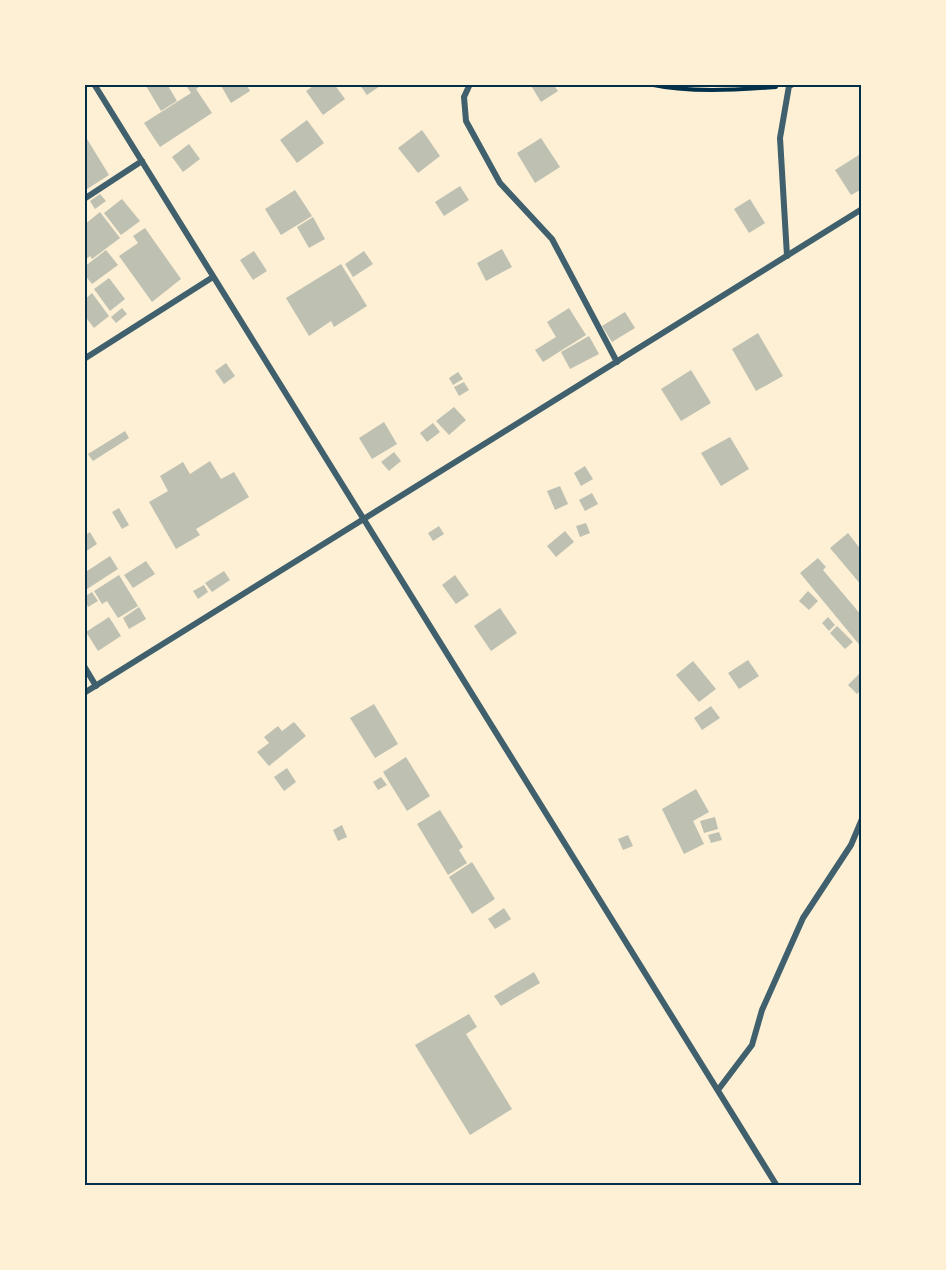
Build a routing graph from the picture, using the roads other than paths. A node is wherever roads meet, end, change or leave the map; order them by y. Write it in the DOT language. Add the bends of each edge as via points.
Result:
graph roads {
  1 [pos="94,84"];
  2 [pos="470,84"];
  3 [pos="791,85"];
  4 [pos="142,161"];
  5 [pos="84,199"];
  6 [pos="862,209"];
  7 [pos="787,256"];
  8 [pos="213,277"];
  9 [pos="84,358"];
  10 [pos="617,362"];
  11 [pos="364,520"];
  12 [pos="84,666"];
  13 [pos="96,686"];
  14 [pos="84,693"];
  15 [pos="862,819"];
  16 [pos="718,1090"];
  17 [pos="777,1186"];
  1 -- 4 [label="street"];
  2 -- 10 [label="street" via="464,97 466,120 500,183 552,239"];
  3 -- 7 [label="street" via="780,138"];
  4 -- 5 [label="street"];
  4 -- 8 [label="street"];
  6 -- 7 [label="street"];
  7 -- 10 [label="street"];
  8 -- 9 [label="street"];
  8 -- 11 [label="street"];
  10 -- 11 [label="street"];
  11 -- 13 [label="street"];
  11 -- 16 [label="street"];
  12 -- 13 [label="street"];
  13 -- 14 [label="street"];
  15 -- 16 [label="street" via="851,845 804,918 762,1010 752,1045"];
  16 -- 17 [label="street"];
}
